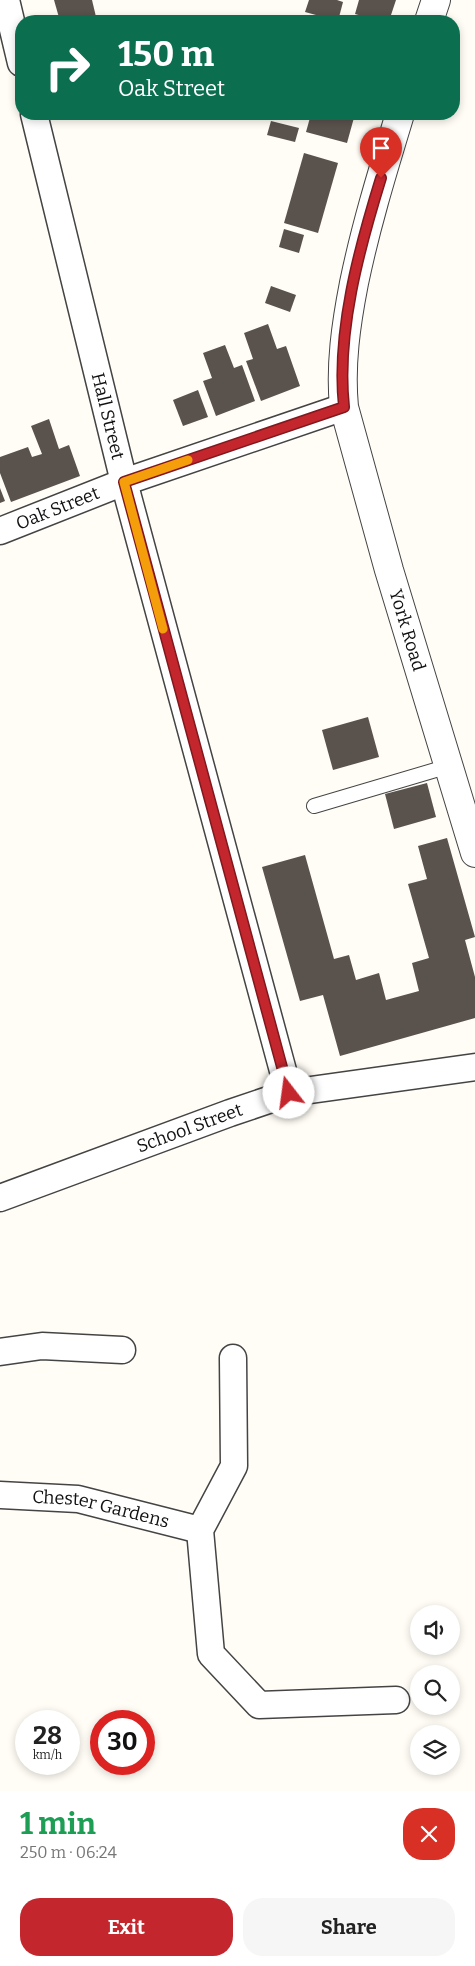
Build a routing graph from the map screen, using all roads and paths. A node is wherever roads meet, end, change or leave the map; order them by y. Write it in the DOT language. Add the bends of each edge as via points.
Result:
graph roads {
  1 [pos="6,0"];
  2 [pos="436,0"];
  3 [pos="432,15"];
  4 [pos="15,38"];
  5 [pos="35,120"];
  6 [pos="398,120"];
  7 [pos="344,407"];
  8 [pos="124,482"];
  9 [pos="0,531"];
  10 [pos="449,766"];
  11 [pos="314,806"];
  12 [pos="475,854"];
  13 [pos="475,1067"];
  14 [pos="289,1093"];
  15 [pos="0,1198"];
  16 [pos="122,1350"];
  17 [pos="0,1352"];
  18 [pos="233,1358"];
  19 [pos="0,1495"];
  20 [pos="200,1530"];
  21 [pos="396,1700"];
  1 -- 4 [label="street"];
  2 -- 3 [label="street"];
  5 -- 8 [label="street, Hall Street"];
  6 -- 7 [label="street, York Road" via="365,231 346,323 341,382"];
  7 -- 8 [label="street, Oak Street"];
  7 -- 10 [label="street, York Road" via="389,570"];
  8 -- 9 [label="street, Oak Street"];
  8 -- 14 [label="street, Hall Street"];
  10 -- 11 [label="lane"];
  10 -- 12 [label="street, York Road"];
  13 -- 14 [label="street, School Street"];
  14 -- 15 [label="street, School Street"];
  16 -- 17 [label="street" via="42,1346"];
  18 -- 20 [label="street" via="234,1466"];
  19 -- 20 [label="street, Chester Gardens" via="78,1499"];
  20 -- 21 [label="street" via="211,1654 259,1705"];
}
